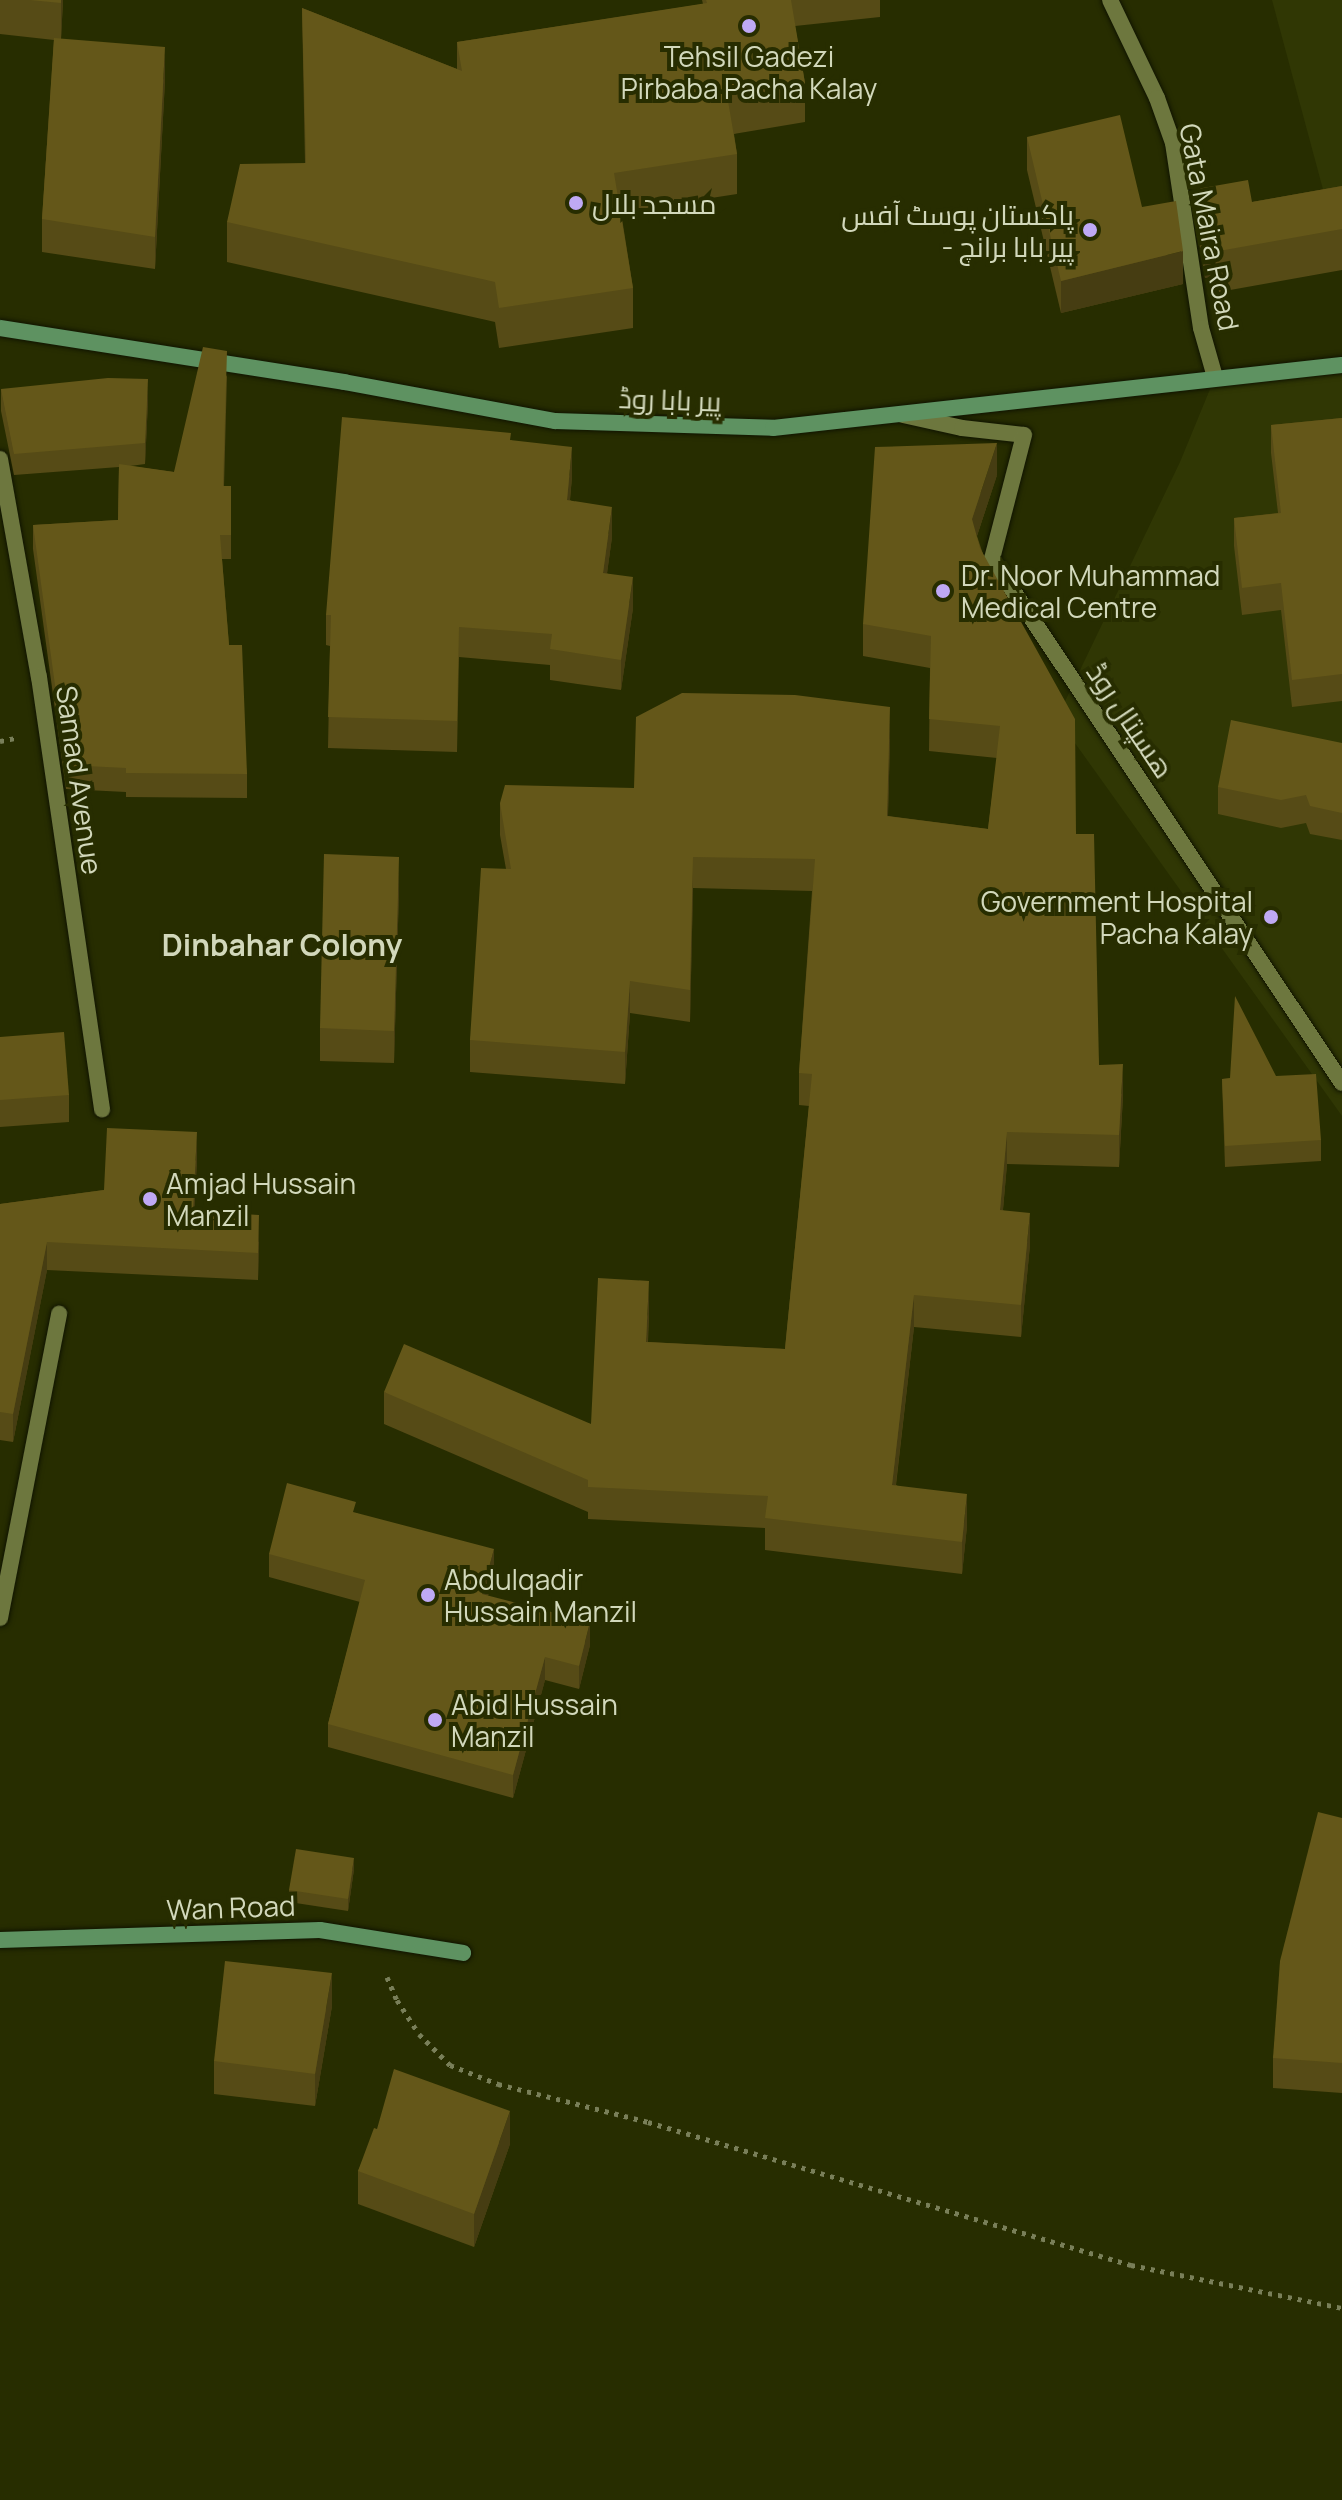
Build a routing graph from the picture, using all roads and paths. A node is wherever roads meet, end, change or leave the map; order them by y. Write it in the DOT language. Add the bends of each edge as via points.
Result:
graph roads {
  1 [pos="1110,0"];
  2 [pos="0,328"];
  3 [pos="1342,365"];
  4 [pos="1215,377"];
  5 [pos="897,414"];
  6 [pos="0,459"];
  7 [pos="1342,1083"];
  8 [pos="102,1109"];
  9 [pos="59,1314"];
  10 [pos="0,1618"];
  11 [pos="372,1939"];
  12 [pos="0,1940"];
  13 [pos="463,1953"];
  14 [pos="1342,2308"];
  1 -- 4 [label="street, Gata Maira Road" via="1173,143 1201,328"];
  2 -- 5 [label="main road, پیر بابا روڈ" via="555,421 773,428"];
  3 -- 4 [label="main road, پیر بابا روڈ"];
  4 -- 5 [label="main road, پیر بابا روڈ"];
  5 -- 7 [label="street, ھسپتال روڈ" via="1024,435 992,559"];
  6 -- 8 [label="street, Samad Avenue" via="39,677"];
  9 -- 10 [label="street"];
  11 -- 12 [label="main road, Wan Road" via="320,1930 240,1930"];
  11 -- 13 [label="main road, Wan Road"];
  11 -- 14 [label="path" via="397,2000 419,2034 450,2065 498,2084 648,2122 1131,2265"];
}
